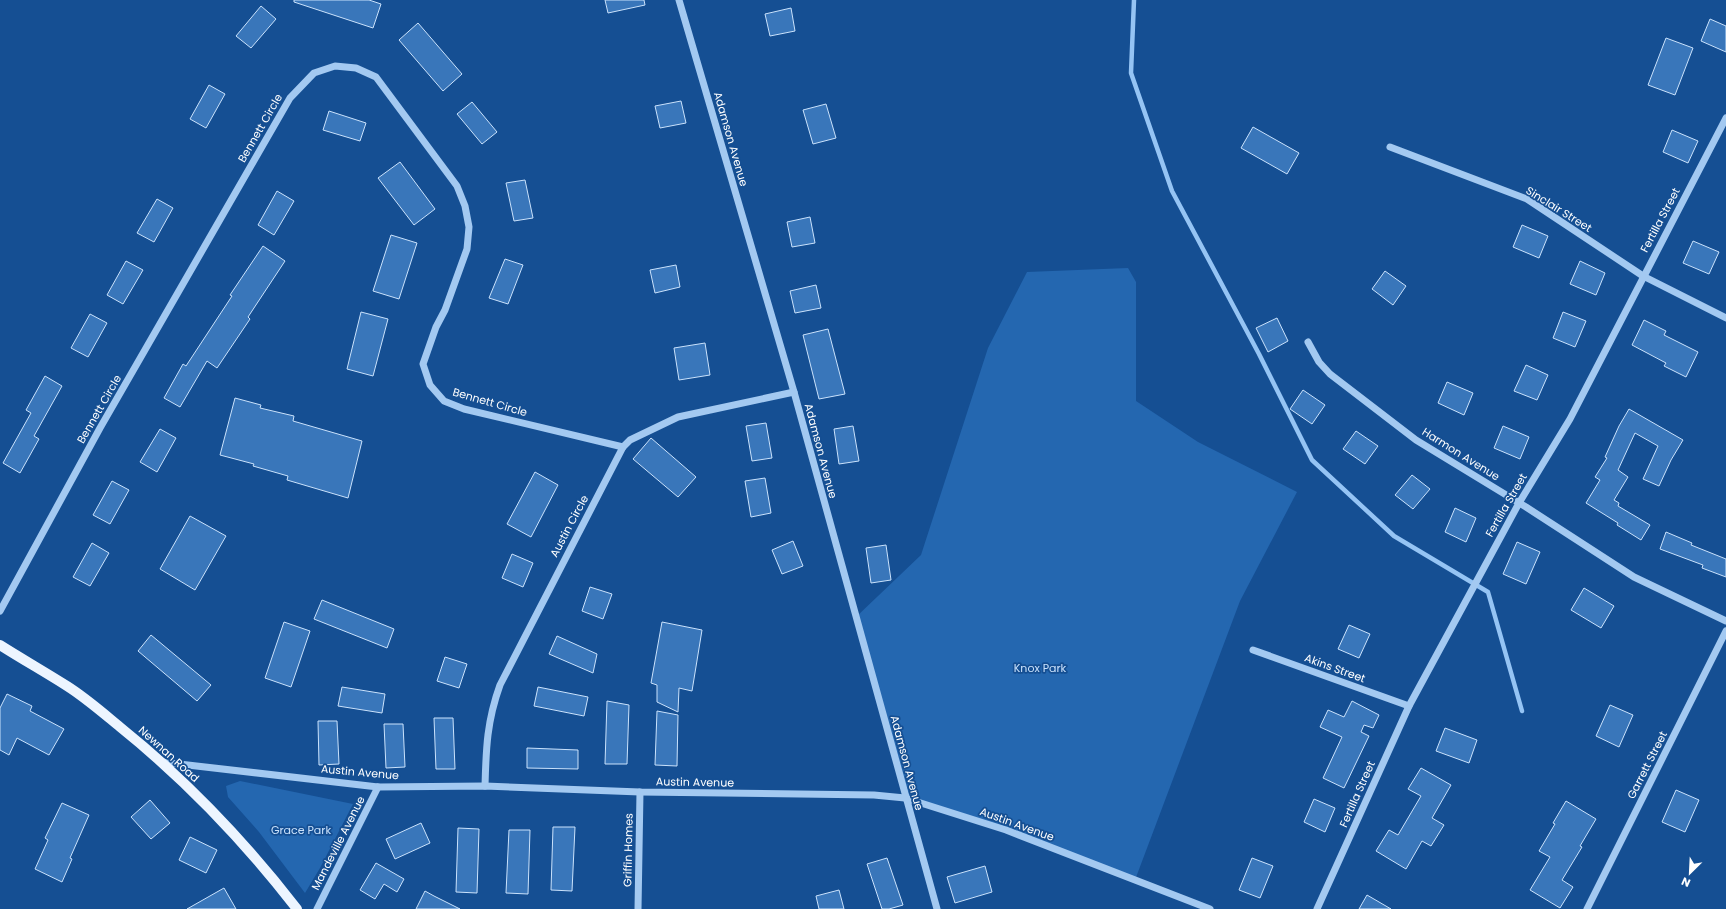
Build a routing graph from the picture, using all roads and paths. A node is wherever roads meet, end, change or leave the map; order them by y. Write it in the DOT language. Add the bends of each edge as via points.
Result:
graph roads {
  1 [pos="679,0"];
  2 [pos="1726,118"];
  3 [pos="1390,147"];
  4 [pos="1643,276"];
  5 [pos="1726,318"];
  6 [pos="1308,342"];
  7 [pos="794,392"];
  8 [pos="623,448"];
  9 [pos="1519,503"];
  10 [pos="0,611"];
  11 [pos="1726,621"];
  12 [pos="1726,631"];
  13 [pos="0,645"];
  14 [pos="1253,650"];
  15 [pos="1409,706"];
  16 [pos="162,762"];
  17 [pos="485,786"];
  18 [pos="378,787"];
  19 [pos="640,792"];
  20 [pos="905,798"];
  21 [pos="297,909"];
  22 [pos="317,909"];
  23 [pos="638,909"];
  24 [pos="937,909"];
  25 [pos="1210,909"];
  26 [pos="1317,909"];
  27 [pos="1587,909"];
  1 -- 7 [label="street, Adamson Avenue"];
  2 -- 4 [label="street, Fertilla Street"];
  3 -- 4 [label="street, Sinclair Street" via="1527,199"];
  4 -- 5 [label="street, Sinclair Street"];
  4 -- 9 [label="street, Fertilla Street" via="1570,419"];
  6 -- 9 [label="street, Harmon Avenue" via="1319,362 1330,374 1416,440"];
  7 -- 8 [label="street, Austin Circle" via="678,417 630,440"];
  7 -- 20 [label="street, Adamson Avenue"];
  8 -- 10 [label="street, Bennett Circle" via="464,409 444,401 430,385 423,364 467,249 469,227 465,206 457,186 376,77 356,68 335,66 314,73 290,98 104,421"];
  8 -- 17 [label="street, Austin Circle" via="500,685 492,705 486,740"];
  9 -- 11 [label="street, Harmon Avenue" via="1634,577"];
  9 -- 15 [label="street, Fertilla Street"];
  12 -- 27 [label="street, Garrett Street"];
  13 -- 16 [label="main road, Newnan Road" via="68,686"];
  14 -- 15 [label="street, Akins Street"];
  15 -- 26 [label="street, Fertilla Street"];
  16 -- 18 [label="street, Austin Avenue"];
  16 -- 21 [label="main road, Newnan Road" via="238,838"];
  17 -- 18 [label="street, Austin Avenue"];
  17 -- 19 [label="street, Austin Avenue"];
  18 -- 22 [label="street, Mandeville Avenue"];
  19 -- 20 [label="street, Austin Avenue" via="874,795"];
  19 -- 23 [label="street, Griffin Homes"];
  20 -- 24 [label="street, Adamson Avenue"];
  20 -- 25 [label="street, Austin Avenue" via="1006,830"];
}
